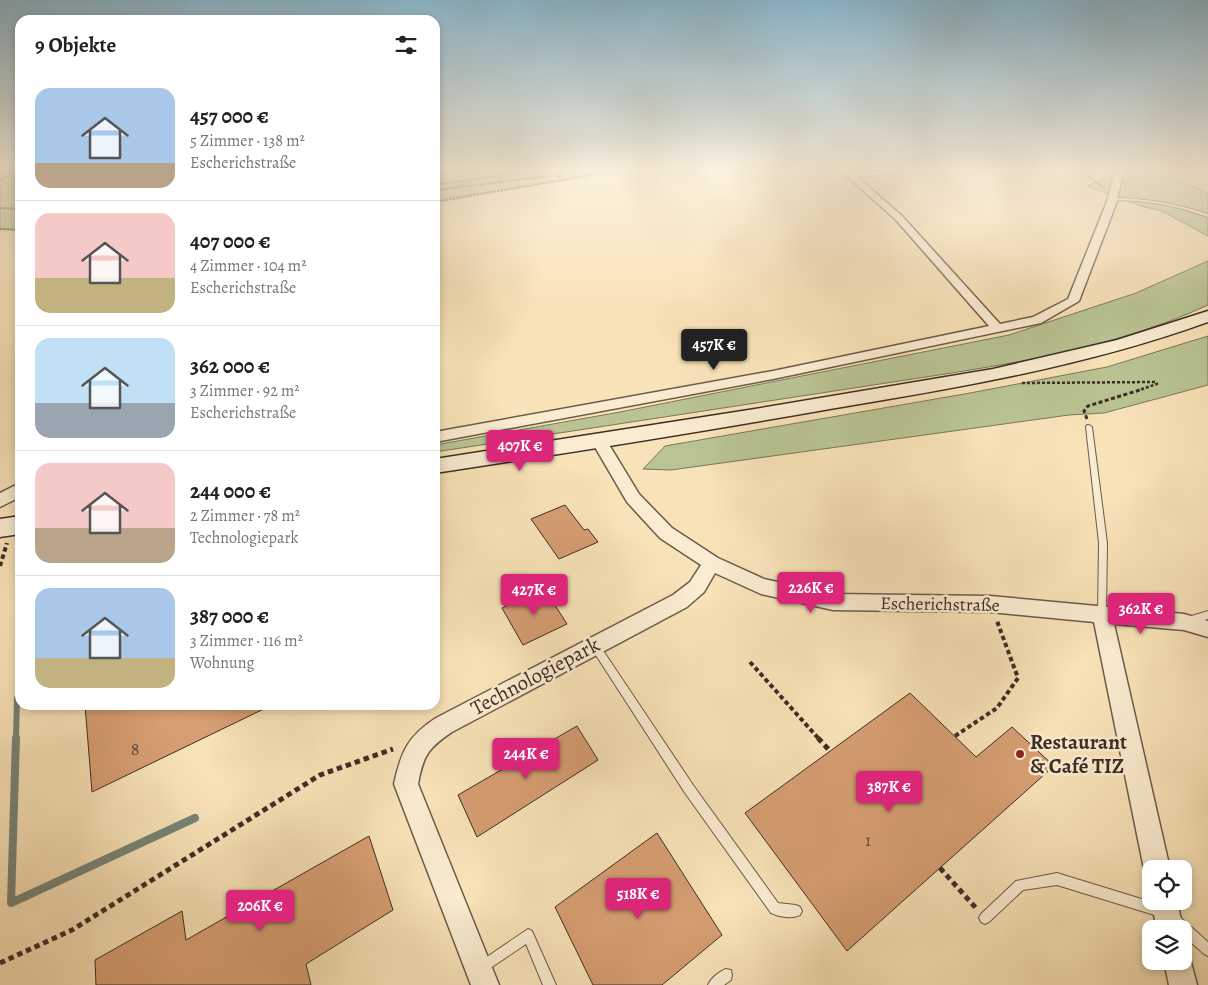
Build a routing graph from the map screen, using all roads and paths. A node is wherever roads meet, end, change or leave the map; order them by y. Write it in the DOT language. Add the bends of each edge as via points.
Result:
graph roads {
  1 [pos="897,216"];
  2 [pos="1105,216"];
  3 [pos="0,229"];
  4 [pos="15,230"];
  5 [pos="1208,316"];
  6 [pos="998,329"];
  7 [pos="1017,380"];
  8 [pos="1089,427"];
  9 [pos="440,437"];
  10 [pos="600,442"];
  11 [pos="440,465"];
  12 [pos="15,492"];
  13 [pos="0,501"];
  14 [pos="15,526"];
  15 [pos="0,528"];
  16 [pos="712,563"];
  17 [pos="990,604"];
  18 [pos="1102,614"];
  19 [pos="1208,615"];
  20 [pos="1184,622"];
  21 [pos="1208,629"];
  22 [pos="594,644"];
  23 [pos="750,662"];
  24 [pos="954,736"];
  25 [pos="393,748"];
  26 [pos="830,751"];
  27 [pos="1155,860"];
  28 [pos="940,868"];
  29 [pos="796,911"];
  30 [pos="1167,914"];
  31 [pos="984,918"];
  32 [pos="1208,950"];
  33 [pos="0,963"];
  34 [pos="1180,970"];
  35 [pos="726,975"];
  36 [pos="482,977"];
  37 [pos="550,985"];
  38 [pos="714,985"];
  39 [pos="1183,985"];
  1 -- 6 [label="street"];
  2 -- 6 [label="street" via="1073,301 1037,320"];
  3 -- 4 [label="path"];
  5 -- 10 [label="main road" via="1162,334 1006,373"];
  6 -- 9 [label="street"];
  7 -- 8 [label="path" via="1024,385 1156,382 1088,406 1084,411"];
  8 -- 18 [label="lane" via="1103,543"];
  10 -- 11 [label="main road"];
  10 -- 16 [label="street, Escherichstraße" via="633,498 666,533"];
  12 -- 13 [label="street"];
  14 -- 15 [label="main road"];
  16 -- 17 [label="street, Escherichstraße" via="761,586 833,602"];
  16 -- 22 [label="street, Technologiepark" via="697,586 680,601"];
  17 -- 18 [label="street, Escherichstraße"];
  17 -- 24 [label="path" via="1018,678 996,708"];
  18 -- 20 [label="street, Escherichstraße"];
  18 -- 27 [label="street"];
  19 -- 20 [label="lane"];
  20 -- 21 [label="street, Escherichstraße"];
  22 -- 29 [label="lane" via="689,789 775,909"];
  22 -- 36 [label="street, Technologiepark" via="444,725 428,735 412,754 406,784"];
  23 -- 26 [label="path"];
  25 -- 33 [label="path" via="320,775 72,930"];
  28 -- 31 [label="path"];
  30 -- 31 [label="lane" via="1057,879 1020,885"];
  30 -- 32 [label="lane"];
  34 -- 39 [label="street"];
  35 -- 38 [label="lane"];
  36 -- 37 [label="lane" via="528,935"];
}
